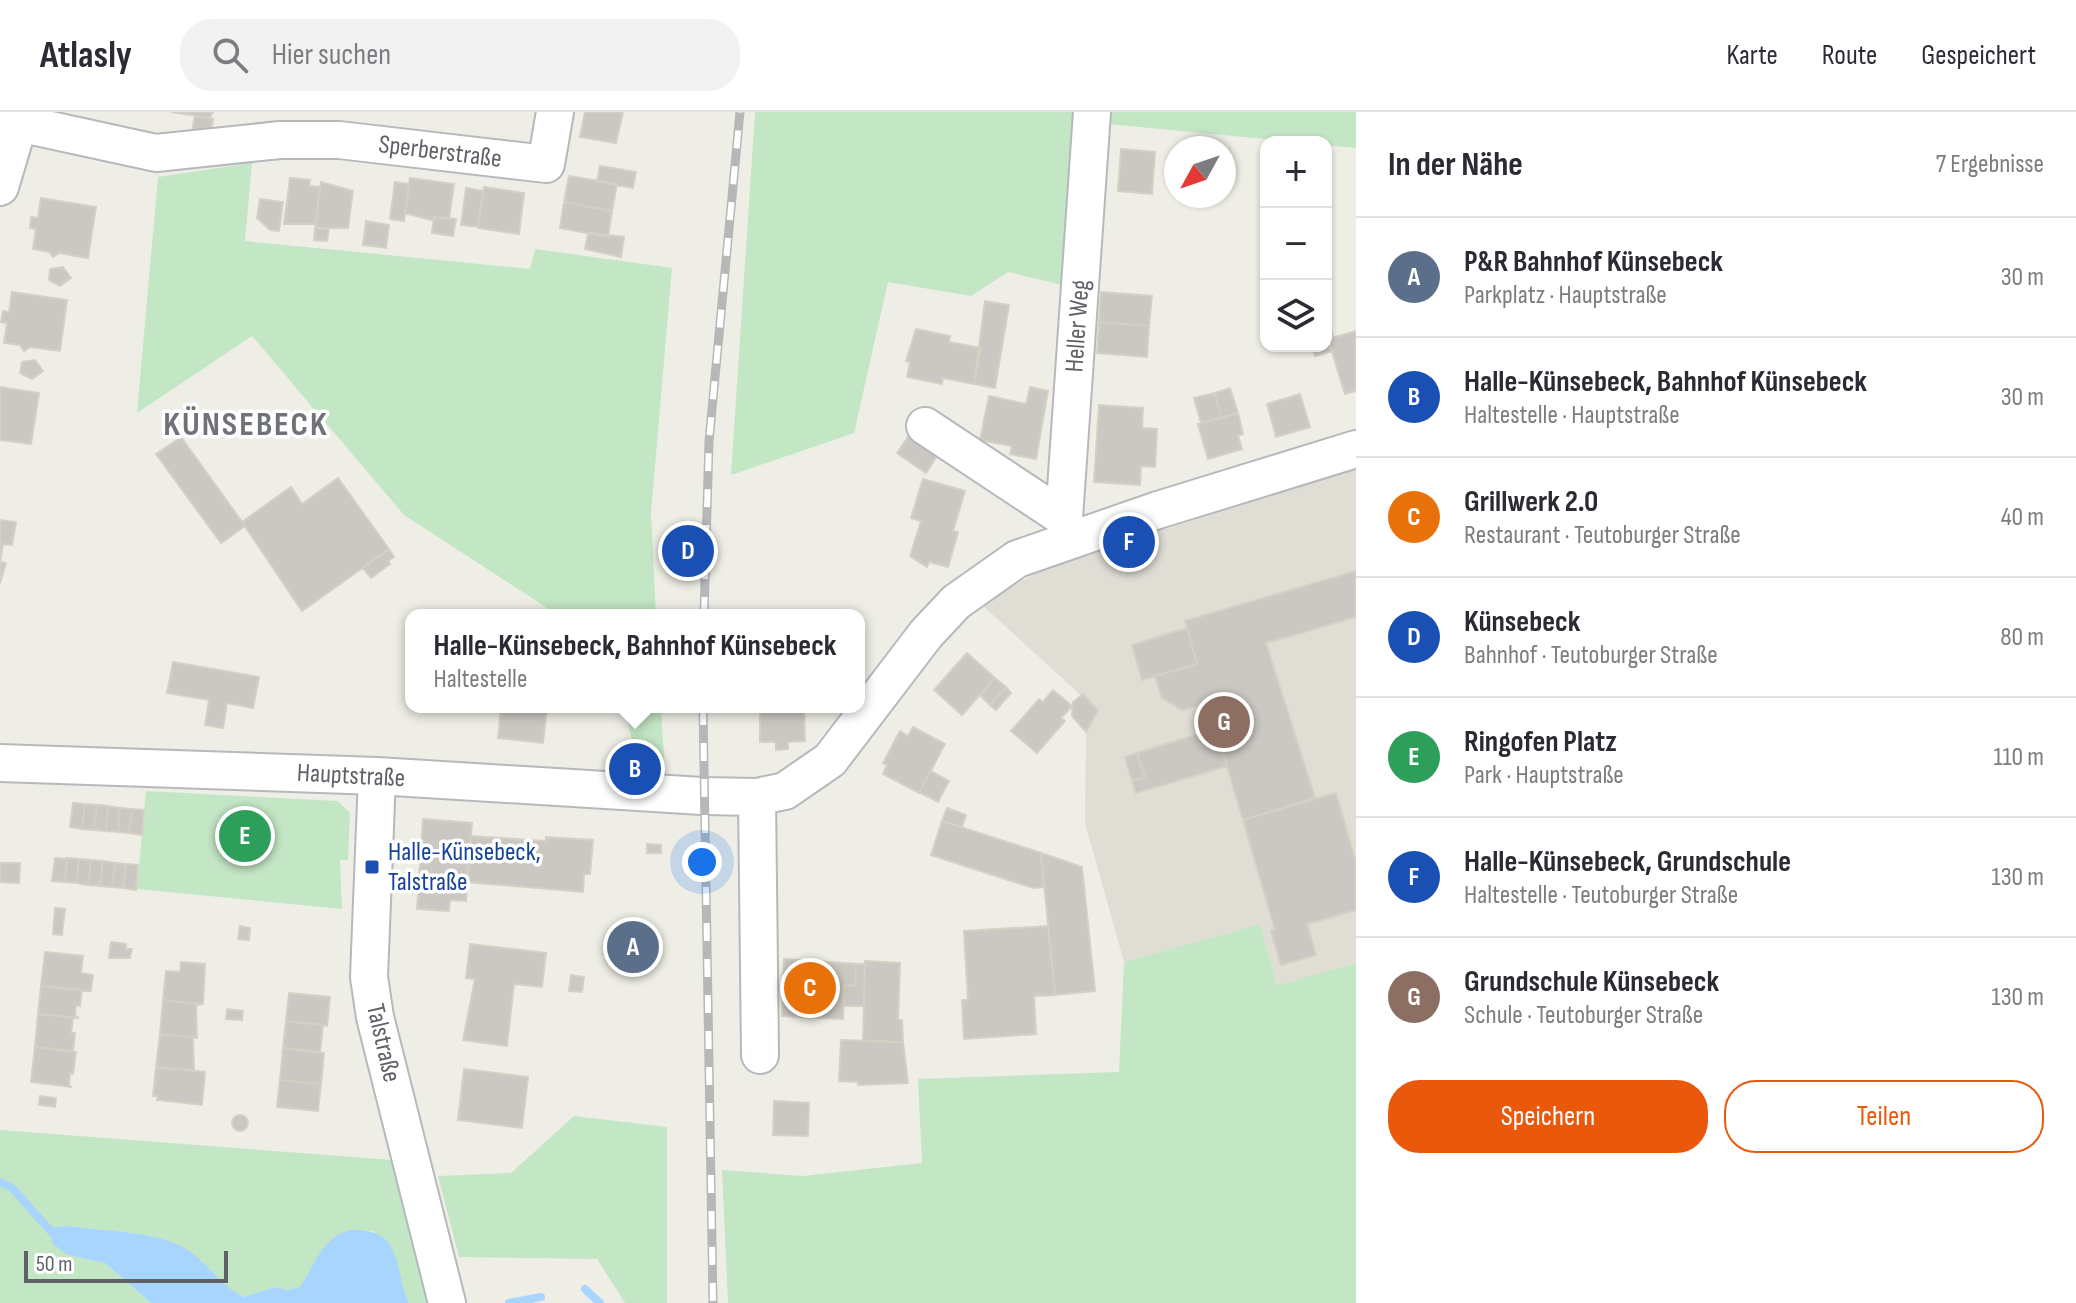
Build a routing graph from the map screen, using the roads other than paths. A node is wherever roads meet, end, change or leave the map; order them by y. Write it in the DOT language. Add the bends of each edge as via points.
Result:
graph roads {
  1 [pos="555,112"];
  2 [pos="1092,112"];
  3 [pos="9,121"];
  4 [pos="283,126"];
  5 [pos="0,187"];
  6 [pos="925,426"];
  7 [pos="1356,449"];
  8 [pos="1067,528"];
  9 [pos="0,763"];
  10 [pos="377,776"];
  11 [pos="757,797"];
  12 [pos="760,1055"];
  13 [pos="447,1303"];
  1 -- 4 [label="street, Sperberstraße" via="546,164 339,140"];
  2 -- 8 [label="street, Heller Weg"];
  3 -- 4 [label="street, Sperberstraße" via="156,153"];
  3 -- 5 [label="street"];
  6 -- 8 [label="street"];
  7 -- 8 [label="street, Hauptstraße"];
  8 -- 11 [label="street, Hauptstraße" via="956,602 830,760 785,791"];
  9 -- 10 [label="street, Hauptstraße"];
  10 -- 11 [label="street, Hauptstraße"];
  10 -- 13 [label="street, Talstraße" via="369,977"];
  11 -- 12 [label="street"];
}
